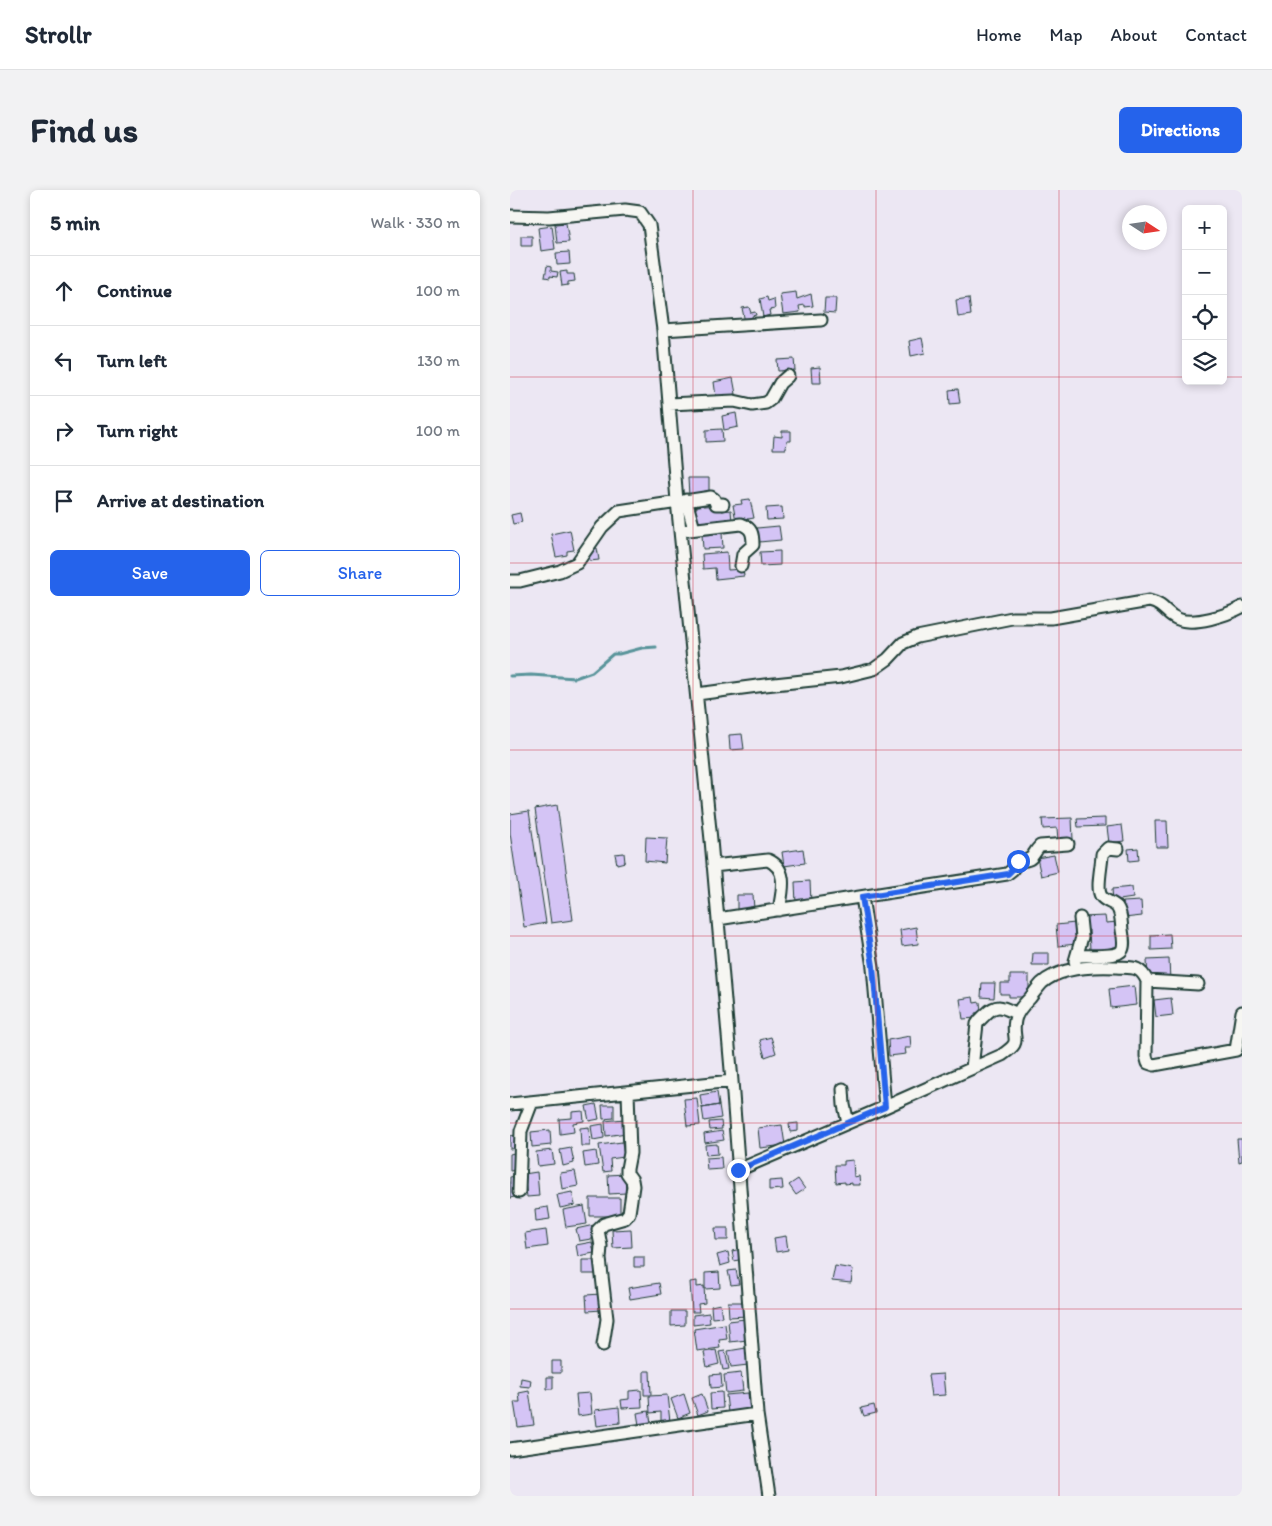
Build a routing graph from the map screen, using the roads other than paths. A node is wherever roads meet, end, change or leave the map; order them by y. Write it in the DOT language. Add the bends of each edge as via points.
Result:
graph roads {
  1 [pos="510,216"];
  2 [pos="821,320"];
  3 [pos="663,330"];
  4 [pos="788,376"];
  5 [pos="669,404"];
  6 [pos="682,501"];
  7 [pos="723,504"];
  8 [pos="694,529"];
  9 [pos="680,530"];
  10 [pos="741,566"];
  11 [pos="510,581"];
  12 [pos="1242,608"];
  13 [pos="697,694"];
  14 [pos="1068,844"];
  15 [pos="1118,849"];
  16 [pos="713,866"];
  17 [pos="862,897"];
  18 [pos="779,910"];
  19 [pos="1080,918"];
  20 [pos="718,919"];
  21 [pos="1076,956"];
  22 [pos="1073,970"];
  23 [pos="1147,981"];
  24 [pos="1198,984"];
  25 [pos="1242,1012"];
  26 [pos="1017,1014"];
  27 [pos="1239,1049"];
  28 [pos="972,1068"];
  29 [pos="732,1081"];
  30 [pos="843,1089"];
  31 [pos="628,1092"];
  32 [pos="532,1102"];
  33 [pos="510,1104"];
  34 [pos="885,1107"];
  35 [pos="848,1124"];
  36 [pos="738,1170"];
  37 [pos="519,1192"];
  38 [pos="603,1345"];
  39 [pos="757,1414"];
  40 [pos="510,1449"];
  41 [pos="768,1496"];
  1 -- 3 [label="street" via="640,212 649,224"];
  2 -- 3 [label="street"];
  3 -- 5 [label="street"];
  4 -- 5 [label="street" via="766,403"];
  5 -- 6 [label="street"];
  6 -- 7 [label="street" via="711,497 716,504"];
  6 -- 8 [label="street"];
  6 -- 9 [label="street"];
  6 -- 11 [label="street" via="619,511 602,527 577,563 560,571"];
  8 -- 9 [label="street"];
  8 -- 10 [label="street" via="741,524 751,529 753,545 744,554"];
  9 -- 13 [label="street"];
  12 -- 13 [label="street" via="1192,622 1178,620 1159,603 1149,601 1051,618 1012,618 917,637 903,643 874,669 841,678"];
  13 -- 16 [label="street"];
  14 -- 17 [label="street" via="1040,846 1033,858 1018,861 1008,874"];
  15 -- 21 [label="street" via="1108,848 1102,854 1099,888 1101,896 1114,904 1120,914 1122,950 1111,955"];
  16 -- 18 [label="street" via="773,862 781,872 783,882"];
  16 -- 20 [label="street"];
  17 -- 18 [label="street"];
  17 -- 34 [label="street" via="873,966"];
  18 -- 20 [label="street"];
  19 -- 21 [label="street" via="1082,937"];
  20 -- 29 [label="street"];
  21 -- 22 [label="street"];
  22 -- 23 [label="street" via="1096,966 1138,968"];
  22 -- 26 [label="street" via="1044,982"];
  23 -- 24 [label="street"];
  23 -- 27 [label="street" via="1148,1063 1154,1065"];
  25 -- 27 [label="street"];
  26 -- 28 [label="street" via="1014,1047"];
  26 -- 28 [label="street" via="997,1006 979,1020"];
  28 -- 34 [label="street"];
  29 -- 31 [label="street"];
  29 -- 36 [label="street"];
  30 -- 35 [label="street"];
  31 -- 32 [label="street"];
  31 -- 38 [label="street" via="630,1153 626,1168 633,1186 629,1213 598,1230 607,1319"];
  32 -- 33 [label="street"];
  32 -- 37 [label="street" via="521,1131"];
  34 -- 35 [label="street"];
  35 -- 36 [label="street"];
  36 -- 39 [label="street"];
  39 -- 40 [label="street"];
  39 -- 41 [label="street"];
}
